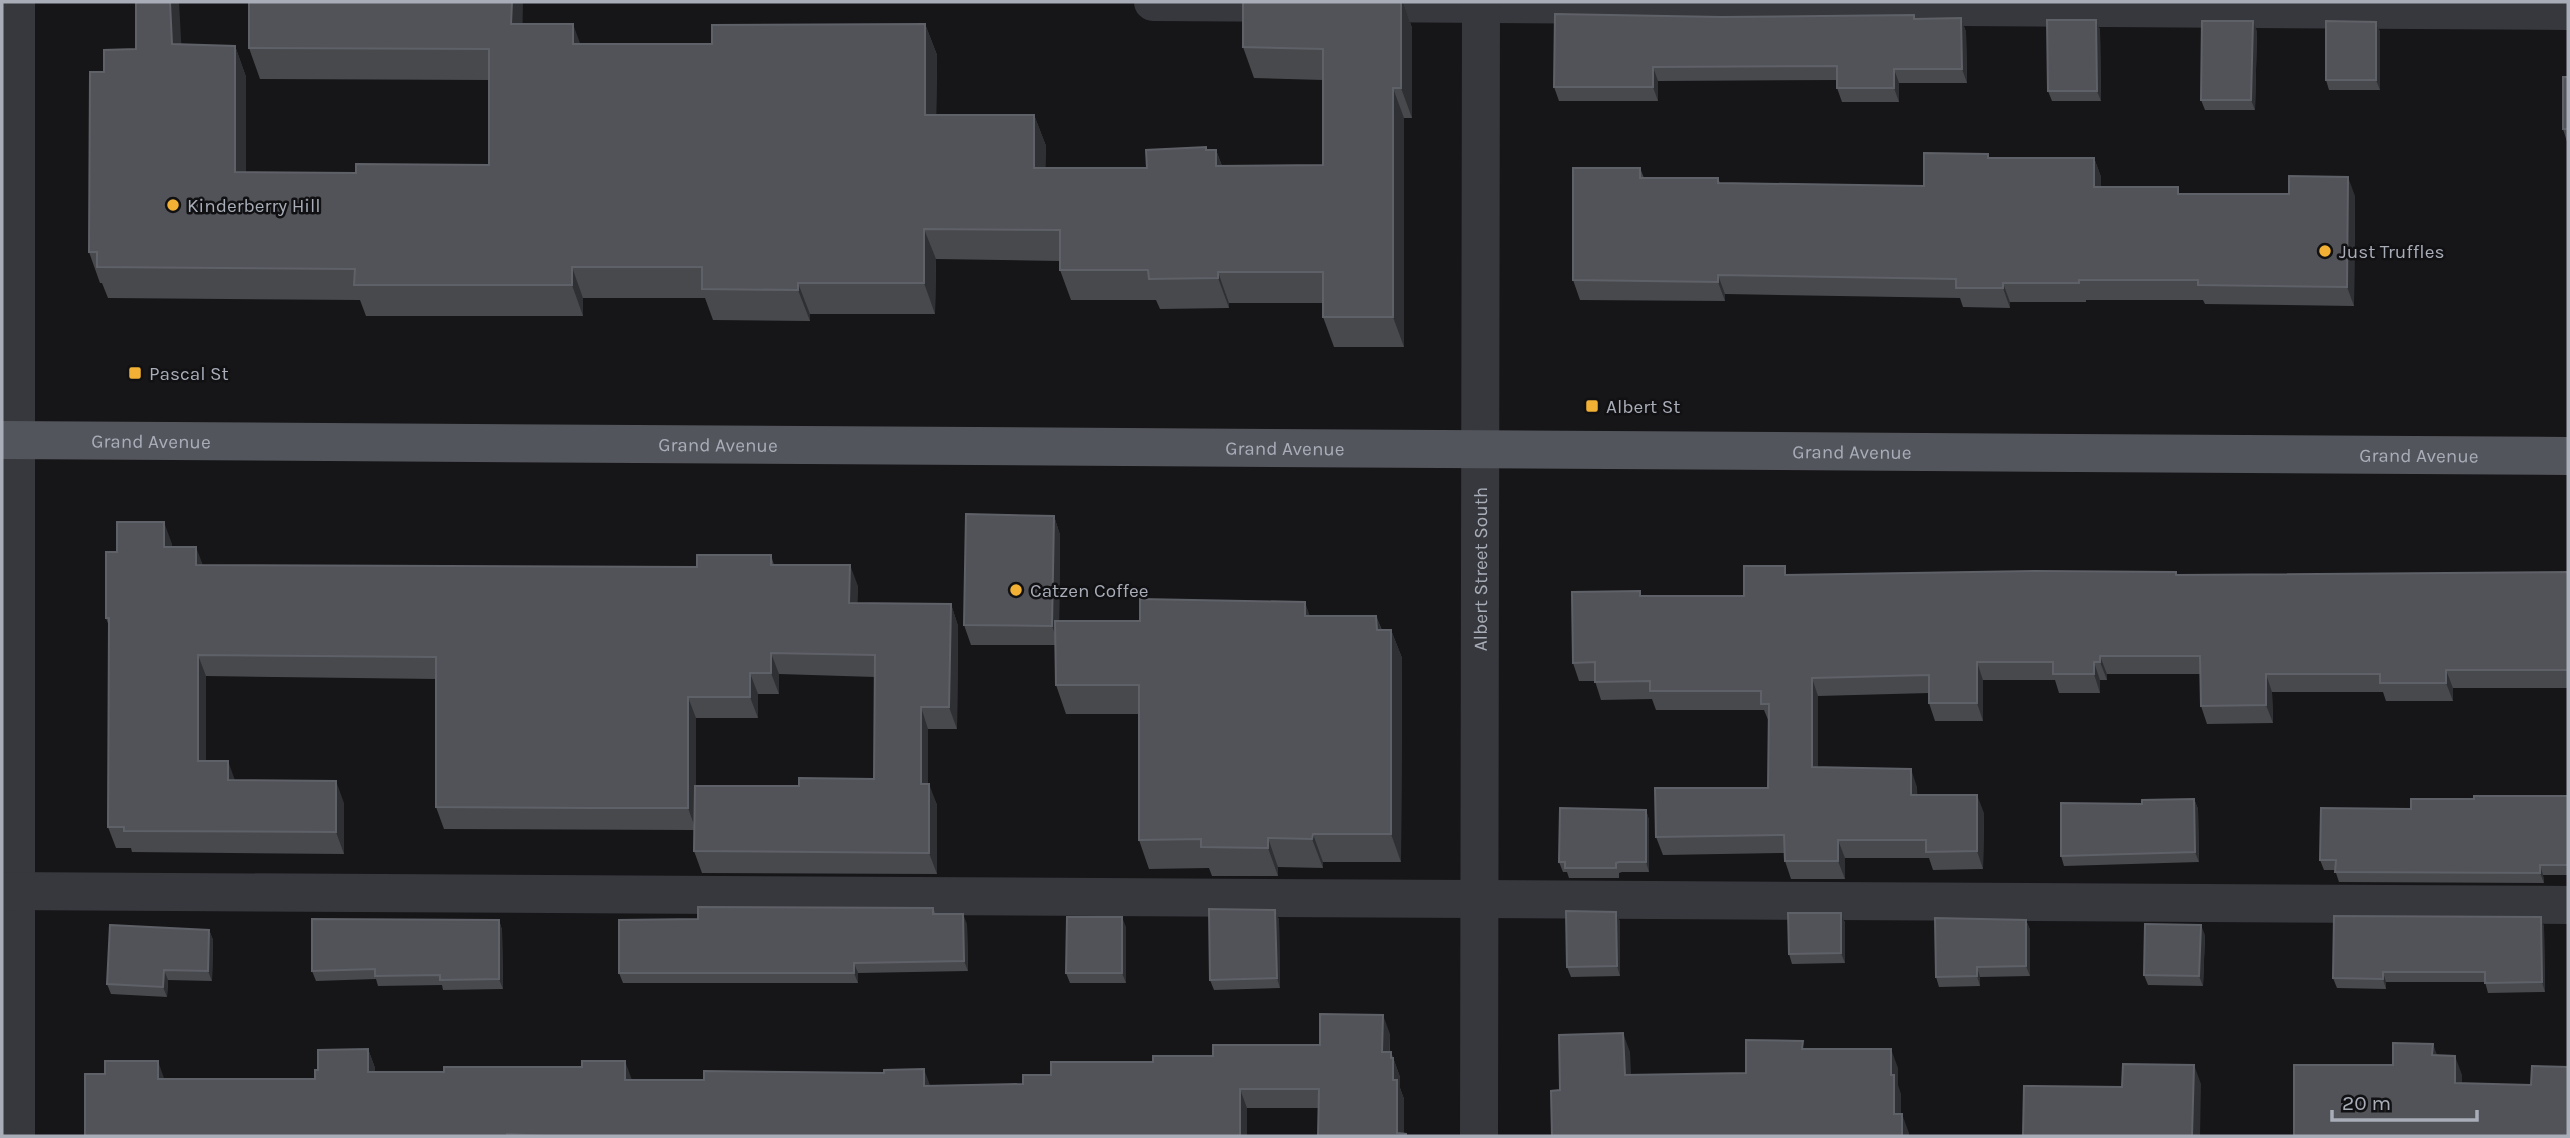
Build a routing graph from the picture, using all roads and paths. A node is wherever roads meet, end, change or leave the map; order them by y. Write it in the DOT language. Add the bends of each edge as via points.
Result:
graph roads {
  1 [pos="16,2"];
  2 [pos="1153,2"];
  3 [pos="1481,3"];
  4 [pos="2568,11"];
  5 [pos="8,440"];
  6 [pos="1480,451"];
  7 [pos="2568,456"];
  8 [pos="9,891"];
  9 [pos="1480,898"];
  10 [pos="2568,905"];
  11 [pos="16,1136"];
  12 [pos="1479,1136"];
  1 -- 5 [label="street"];
  2 -- 3 [label="street"];
  3 -- 4 [label="street"];
  3 -- 6 [label="street, Albert Street South"];
  5 -- 6 [label="main road, Grand Avenue"];
  5 -- 8 [label="street"];
  6 -- 7 [label="main road, Grand Avenue"];
  6 -- 9 [label="street, Albert Street South"];
  8 -- 9 [label="street"];
  8 -- 11 [label="street"];
  9 -- 10 [label="street"];
  9 -- 12 [label="street, Albert Street South"];
}
